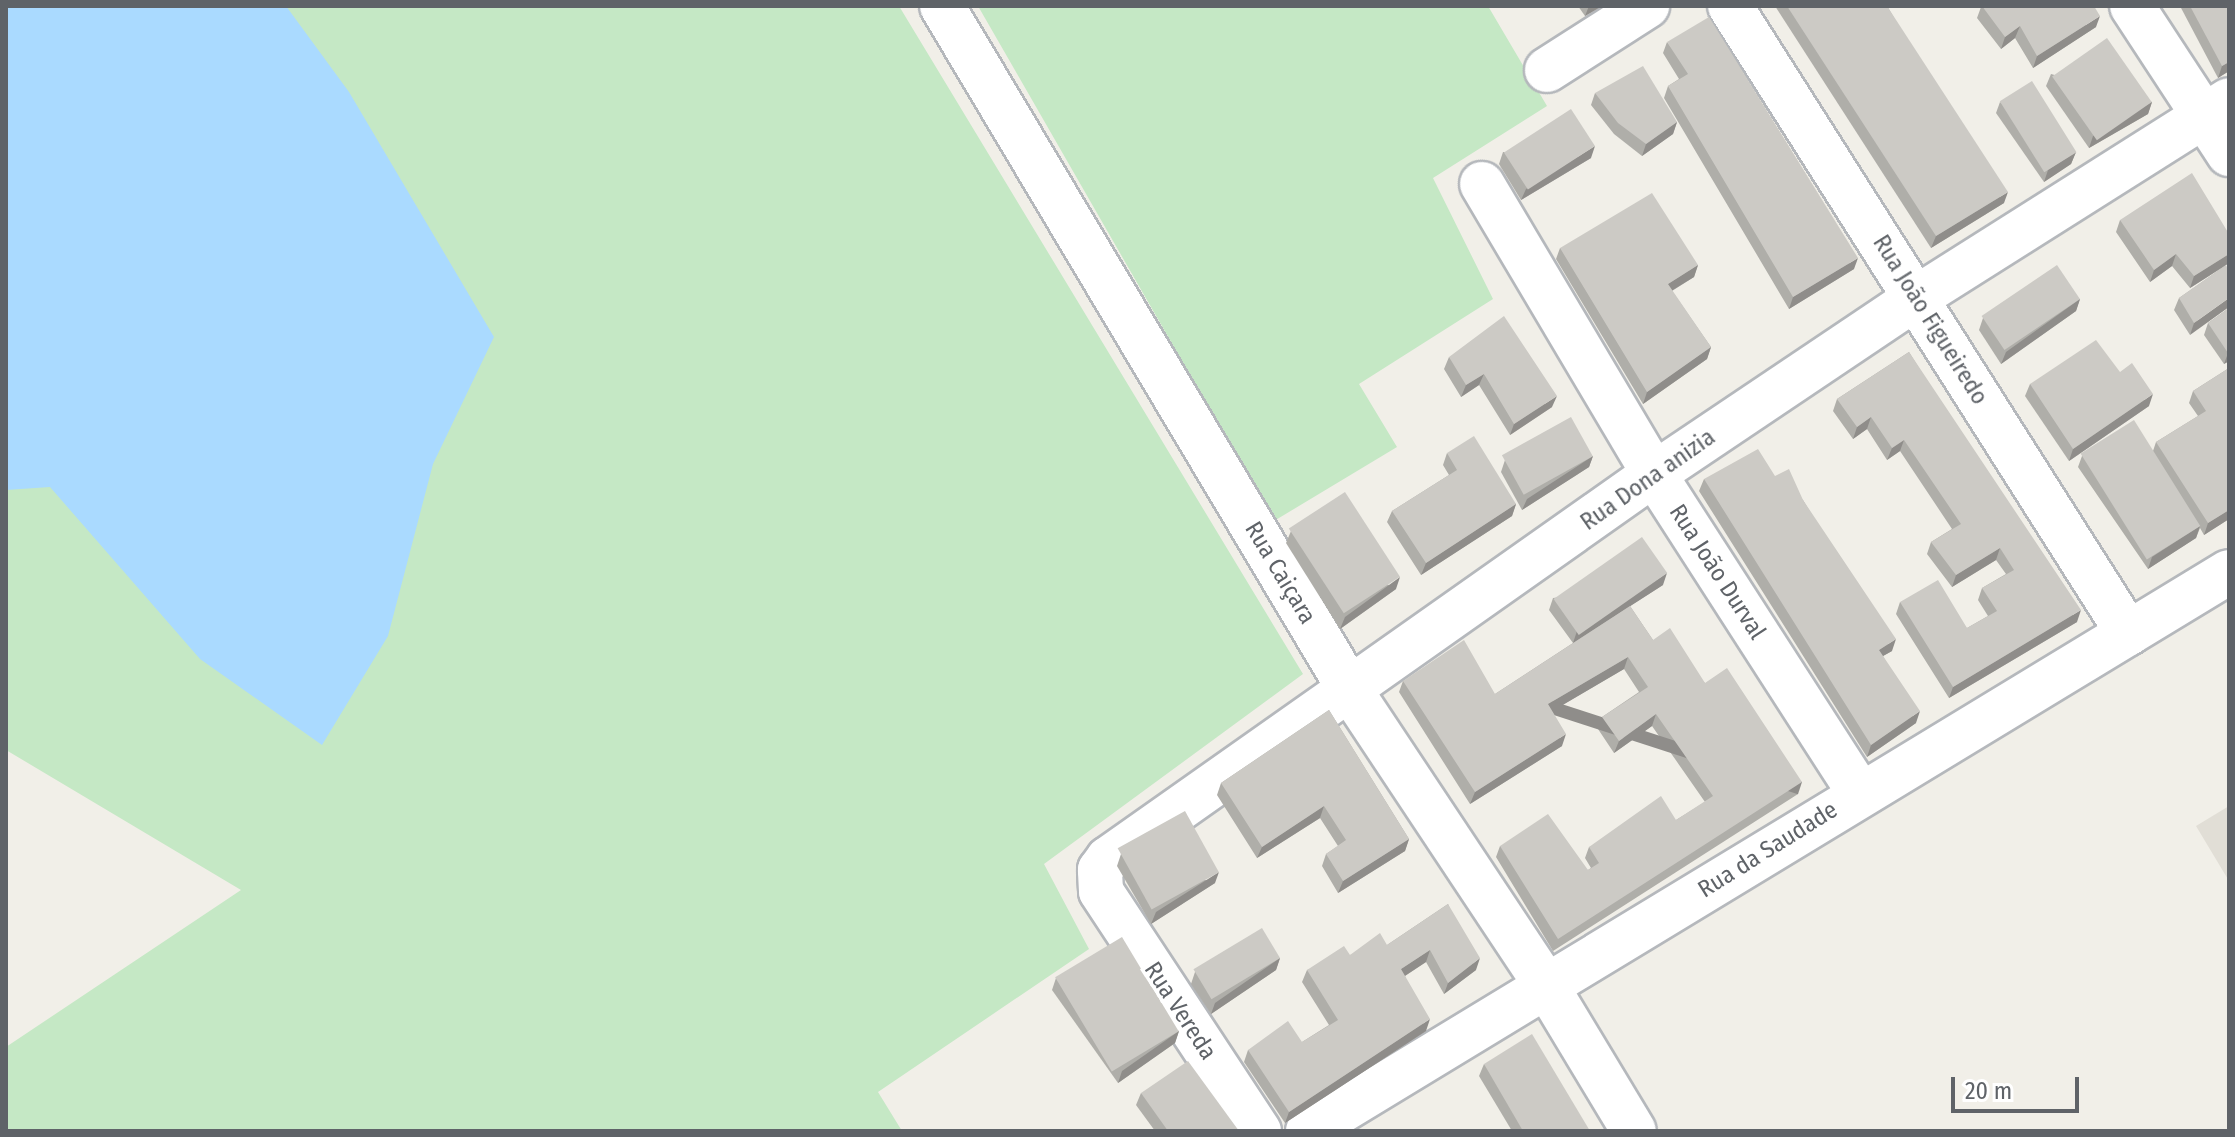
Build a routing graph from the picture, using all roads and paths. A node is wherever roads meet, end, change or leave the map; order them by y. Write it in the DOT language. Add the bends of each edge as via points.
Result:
graph roads {
  1 [pos="942,6"];
  2 [pos="1647,6"];
  3 [pos="1730,6"];
  4 [pos="2132,6"];
  5 [pos="1547,70"];
  6 [pos="2217,108"];
  7 [pos="2229,154"];
  8 [pos="1482,184"];
  9 [pos="1916,298"];
  10 [pos="1654,474"];
  11 [pos="2229,572"];
  12 [pos="2128,633"];
  13 [pos="1350,690"];
  14 [pos="1859,792"];
  15 [pos="1101,891"];
  16 [pos="1547,987"];
  17 [pos="1259,1131"];
  18 [pos="1308,1131"];
  19 [pos="1634,1131"];
  1 -- 13 [label="street, Rua Caiçara"];
  2 -- 5 [label="street"];
  3 -- 9 [label="street, Rua João Figueiredo"];
  4 -- 6 [label="street"];
  6 -- 7 [label="street"];
  6 -- 9 [label="street, Rua Dona anizia"];
  8 -- 10 [label="street, Rua João Durval"];
  9 -- 10 [label="street, Rua Dona anizia"];
  9 -- 12 [label="street, Rua João Figueiredo"];
  10 -- 13 [label="street, Rua Dona anizia"];
  10 -- 14 [label="street, Rua João Durval"];
  11 -- 12 [label="street, Rua da Saudade"];
  12 -- 14 [label="street, Rua da Saudade"];
  13 -- 15 [label="street, Rua Dona anizia" via="1108,859 1100,870"];
  13 -- 16 [label="street, Rua Caiçara"];
  14 -- 16 [label="street, Rua da Saudade"];
  15 -- 17 [label="street, Rua Vereda"];
  16 -- 18 [label="street, Rua da Saudade"];
  16 -- 19 [label="street, Rua Caiçara"];
}
